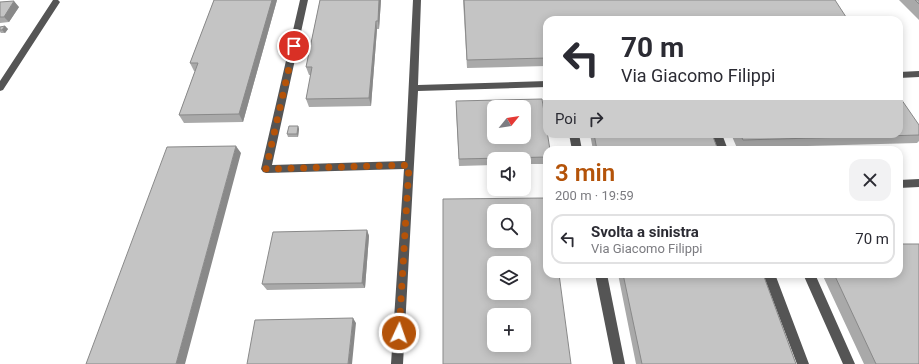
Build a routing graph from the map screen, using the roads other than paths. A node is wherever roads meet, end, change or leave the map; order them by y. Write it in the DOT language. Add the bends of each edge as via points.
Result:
graph roads {
  1 [pos="304,0"];
  2 [pos="417,0"];
  3 [pos="56,2"];
  4 [pos="919,74"];
  5 [pos="903,75"];
  6 [pos="543,84"];
  7 [pos="0,88"];
  8 [pos="414,88"];
  9 [pos="409,165"];
  10 [pos="919,183"];
  11 [pos="903,184"];
  12 [pos="603,278"];
  13 [pos="771,278"];
  14 [pos="811,278"];
  15 [pos="397,364"];
  16 [pos="619,364"];
  17 [pos="803,364"];
  18 [pos="849,364"];
  1 -- 9 [label="street" via="266,169"];
  2 -- 8 [label="street"];
  3 -- 7 [label="street"];
  4 -- 5 [label="street"];
  6 -- 8 [label="street"];
  8 -- 9 [label="street"];
  9 -- 15 [label="street"];
  10 -- 11 [label="street"];
  12 -- 16 [label="street"];
  13 -- 17 [label="street"];
  14 -- 18 [label="street"];
}
